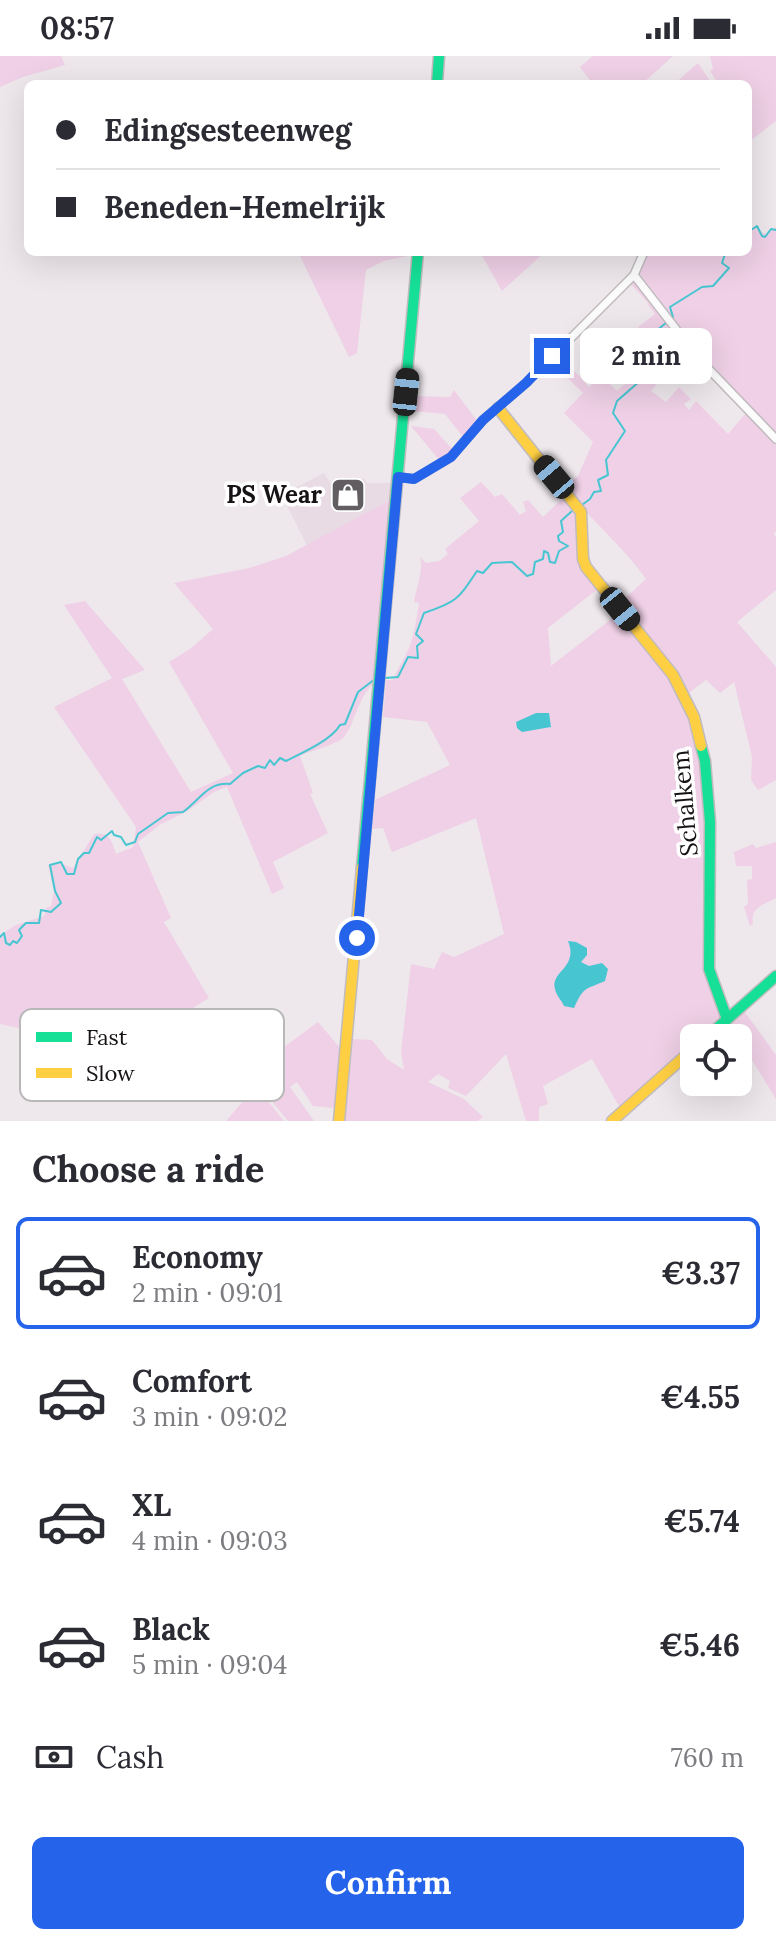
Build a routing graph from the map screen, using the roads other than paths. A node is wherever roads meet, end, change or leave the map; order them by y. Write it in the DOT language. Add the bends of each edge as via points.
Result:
graph roads {
  1 [pos="439,56"];
  2 [pos="437,80"];
  3 [pos="420,256"];
  4 [pos="642,256"];
  5 [pos="634,275"];
  6 [pos="498,408"];
  7 [pos="776,439"];
  8 [pos="398,477"];
  9 [pos="776,976"];
  10 [pos="727,1019"];
  11 [pos="721,1024"];
  12 [pos="680,1060"];
  13 [pos="339,1121"];
  14 [pos="612,1121"];
  1 -- 2 [label="main road"];
  3 -- 8 [label="main road"];
  4 -- 5 [label="street"];
  5 -- 6 [label="street"];
  5 -- 7 [label="street" via="700,360"];
  6 -- 8 [label="street" via="451,457 414,479"];
  6 -- 10 [label="main road, Schalkem" via="581,512 586,567 673,675 692,713 705,761 710,822 709,969"];
  8 -- 13 [label="main road"];
  9 -- 10 [label="main road"];
  10 -- 11 [label="main road"];
  12 -- 14 [label="main road"];
}
